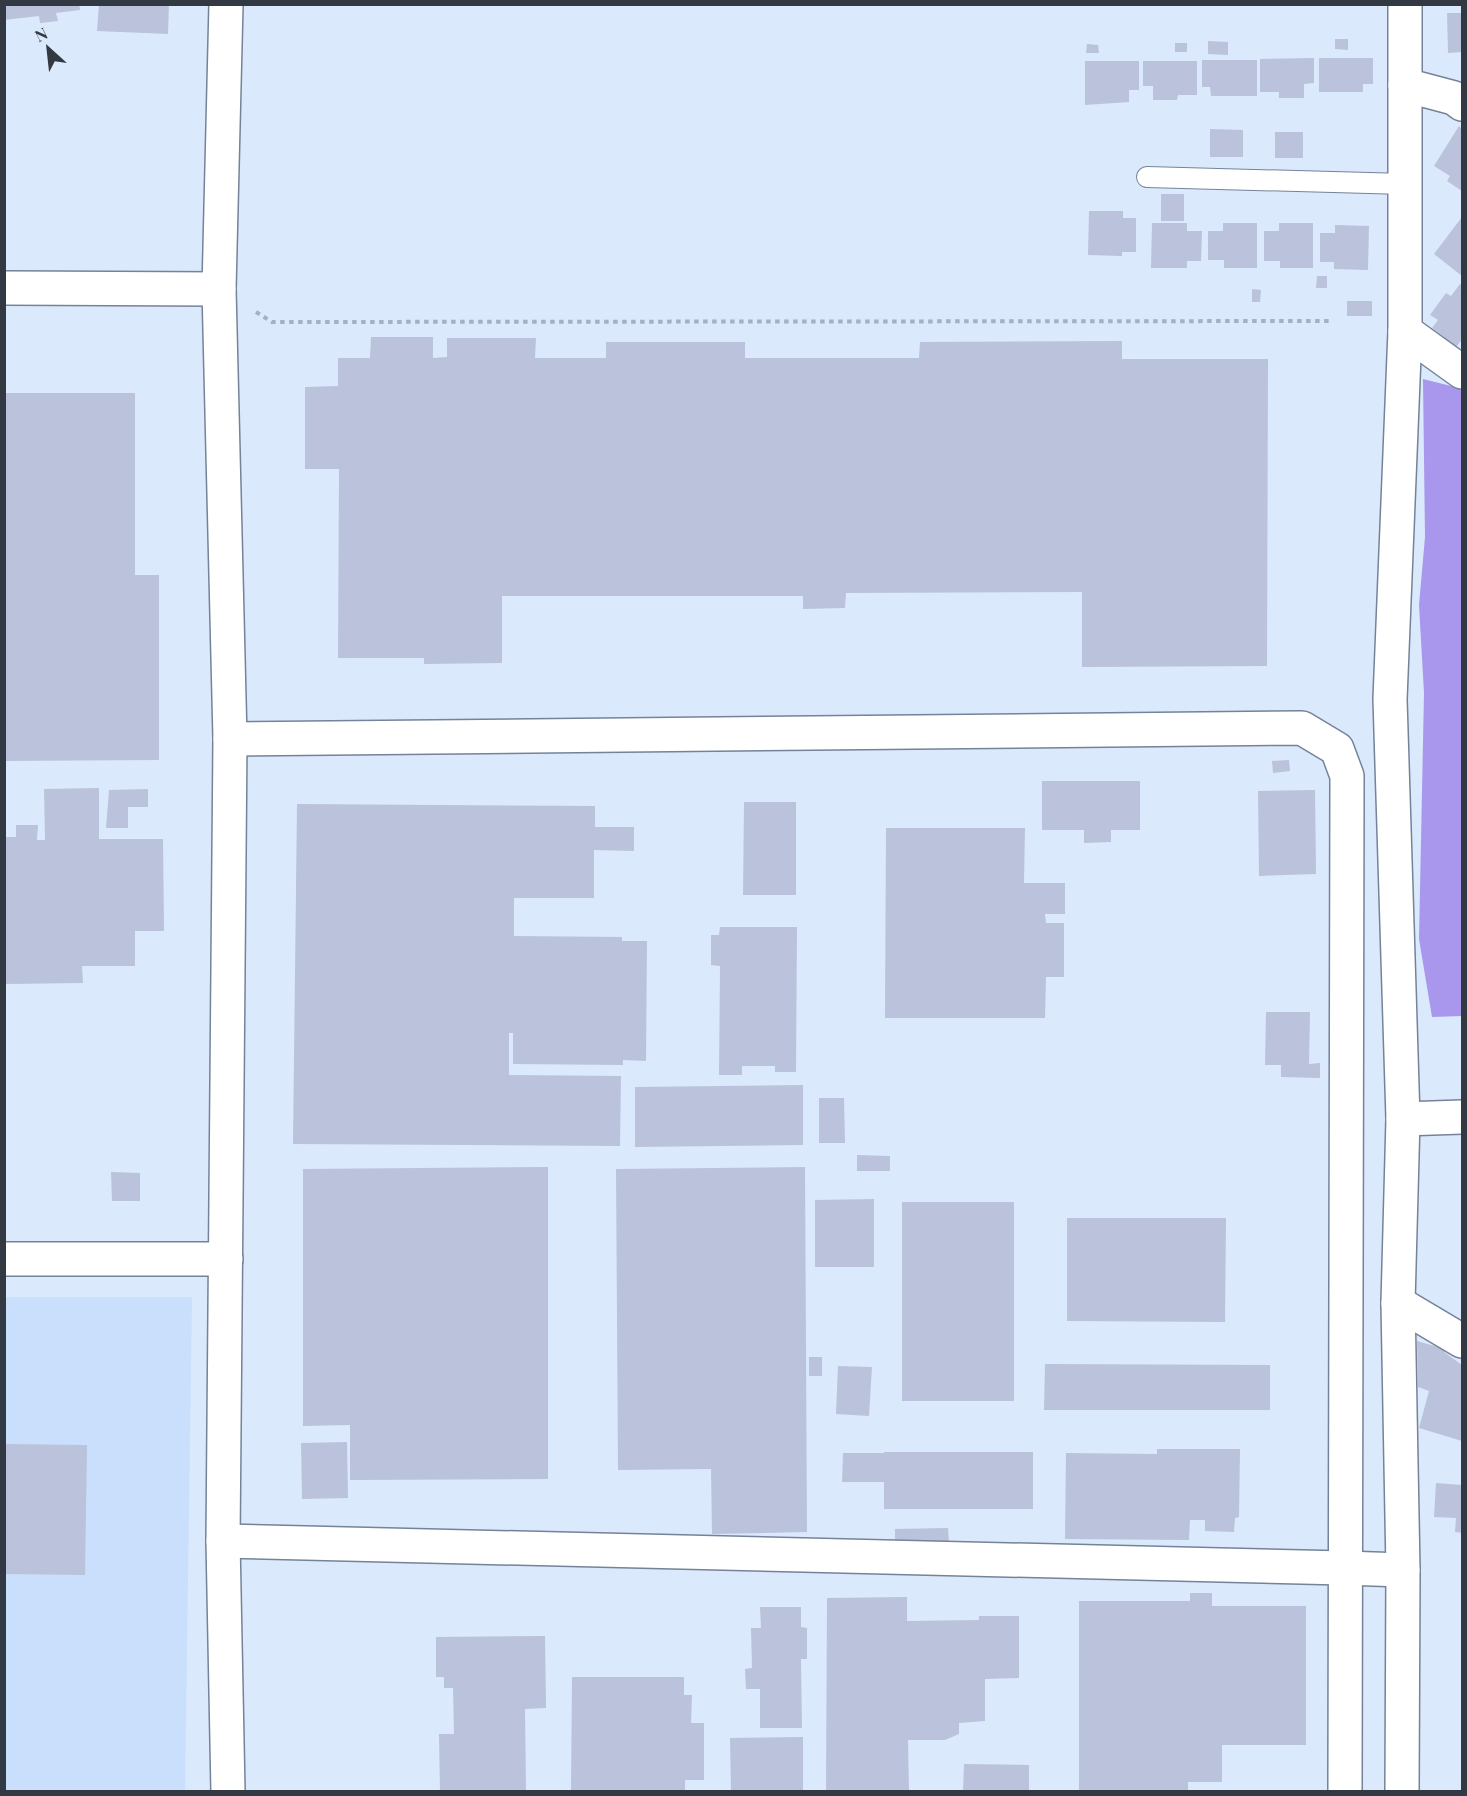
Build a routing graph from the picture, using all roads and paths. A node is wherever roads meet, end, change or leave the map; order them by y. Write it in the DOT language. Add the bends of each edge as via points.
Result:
graph roads {
  1 [pos="226,4"];
  2 [pos="1405,4"];
  3 [pos="1405,85"];
  4 [pos="1462,104"];
  5 [pos="1147,177"];
  6 [pos="1405,184"];
  7 [pos="4,288"];
  8 [pos="219,289"];
  9 [pos="1333,321"];
  10 [pos="1405,331"];
  11 [pos="1462,372"];
  12 [pos="230,739"];
  13 [pos="1462,1117"];
  14 [pos="1403,1119"];
  15 [pos="4,1259"];
  16 [pos="226,1259"];
  17 [pos="1398,1303"];
  18 [pos="1462,1341"];
  19 [pos="223,1541"];
  20 [pos="1344,1568"];
  21 [pos="1403,1570"];
  22 [pos="228,1791"];
  23 [pos="1345,1791"];
  24 [pos="1402,1791"];
  1 -- 8 [label="street"];
  2 -- 3 [label="street"];
  3 -- 4 [label="street" via="1454,98"];
  3 -- 6 [label="street"];
  5 -- 6 [label="lane"];
  6 -- 10 [label="street"];
  7 -- 8 [label="street"];
  8 -- 9 [label="path" via="272,322"];
  8 -- 12 [label="street"];
  10 -- 11 [label="street"];
  10 -- 14 [label="street" via="1390,699"];
  12 -- 16 [label="street"];
  12 -- 20 [label="street" via="1302,728 1337,749 1347,776"];
  13 -- 14 [label="street"];
  14 -- 17 [label="street"];
  15 -- 16 [label="street"];
  16 -- 19 [label="street"];
  17 -- 18 [label="street"];
  17 -- 21 [label="street"];
  19 -- 20 [label="street"];
  19 -- 22 [label="street"];
  20 -- 21 [label="street"];
  20 -- 23 [label="street"];
  21 -- 24 [label="street"];
}
